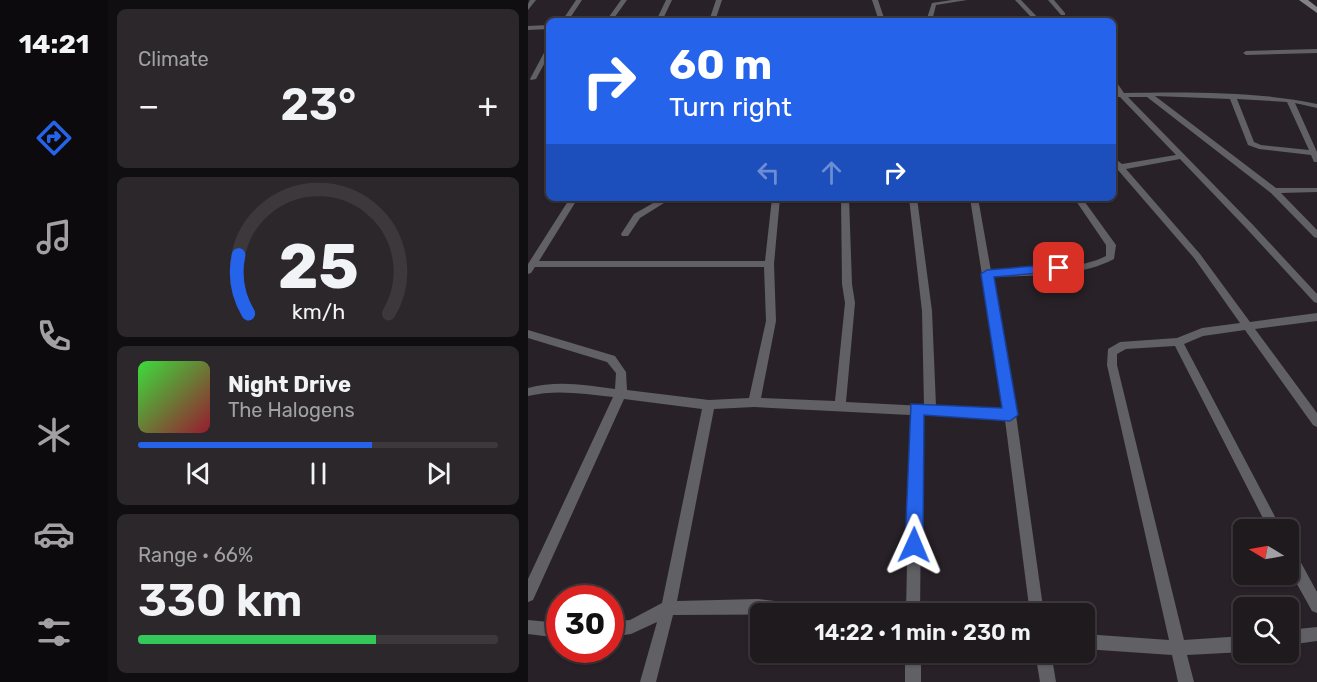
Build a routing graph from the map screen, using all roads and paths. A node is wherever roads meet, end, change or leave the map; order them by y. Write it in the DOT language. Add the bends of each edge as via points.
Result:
graph roads {
  1 [pos="533,0"];
  2 [pos="579,0"];
  3 [pos="624,0"];
  4 [pos="669,0"];
  5 [pos="719,0"];
  6 [pos="875,0"];
  7 [pos="957,0"];
  8 [pos="964,0"];
  9 [pos="1018,0"];
  10 [pos="1051,0"];
  11 [pos="1303,0"];
  12 [pos="528,8"];
  13 [pos="1317,11"];
  14 [pos="1064,14"];
  15 [pos="567,18"];
  16 [pos="611,18"];
  17 [pos="660,18"];
  18 [pos="713,18"];
  19 [pos="881,18"];
  20 [pos="931,18"];
  21 [pos="1036,18"];
  22 [pos="546,27"];
  23 [pos="528,28"];
  24 [pos="1317,51"];
  25 [pos="1246,53"];
  26 [pos="546,55"];
  27 [pos="533,79"];
  28 [pos="1117,94"];
  29 [pos="1148,94"];
  30 [pos="1233,97"];
  31 [pos="1290,100"];
  32 [pos="1317,106"];
  33 [pos="1312,153"];
  34 [pos="1180,157"];
  35 [pos="1317,160"];
  36 [pos="1117,168"];
  37 [pos="1317,190"];
  38 [pos="1274,191"];
  39 [pos="572,201"];
  40 [pos="663,201"];
  41 [pos="776,201"];
  42 [pos="845,201"];
  43 [pos="913,201"];
  44 [pos="975,201"];
  45 [pos="1080,201"];
  46 [pos="625,234"];
  47 [pos="1317,235"];
  48 [pos="769,264"];
  49 [pos="531,268"];
  50 [pos="987,274"];
  51 [pos="1317,300"];
  52 [pos="1317,317"];
  53 [pos="1250,326"];
  54 [pos="528,334"];
  55 [pos="1178,342"];
  56 [pos="528,392"];
  57 [pos="621,392"];
  58 [pos="754,402"];
  59 [pos="709,405"];
  60 [pos="840,407"];
  61 [pos="923,409"];
  62 [pos="1010,415"];
  63 [pos="1317,422"];
  64 [pos="1270,519"];
  65 [pos="1299,573"];
  66 [pos="528,595"];
  67 [pos="914,603"];
  68 [pos="1036,603"];
  69 [pos="750,606"];
  70 [pos="1317,606"];
  71 [pos="668,608"];
  72 [pos="528,627"];
  73 [pos="624,628"];
  74 [pos="546,629"];
  75 [pos="1317,634"];
  76 [pos="1299,636"];
  77 [pos="1095,642"];
  78 [pos="1233,645"];
  79 [pos="1178,648"];
  80 [pos="913,663"];
  81 [pos="1044,663"];
  82 [pos="648,682"];
  83 [pos="912,682"];
  84 [pos="1048,682"];
  85 [pos="1186,682"];
  1 -- 12 [label="street"];
  2 -- 15 [label="street"];
  3 -- 16 [label="street"];
  4 -- 17 [label="street"];
  5 -- 18 [label="street"];
  6 -- 19 [label="street"];
  7 -- 8 [label="street"];
  7 -- 20 [label="street" via="934,4"];
  9 -- 21 [label="street"];
  10 -- 14 [label="street"];
  11 -- 13 [label="main road"];
  22 -- 23 [label="street"];
  24 -- 25 [label="street"];
  26 -- 27 [label="street"];
  28 -- 29 [label="street"];
  28 -- 34 [label="street"];
  29 -- 30 [label="street"];
  29 -- 38 [label="street"];
  30 -- 31 [label="street"];
  30 -- 33 [label="street" via="1251,143"];
  31 -- 32 [label="street"];
  31 -- 33 [label="street"];
  33 -- 35 [label="street"];
  34 -- 36 [label="street"];
  34 -- 51 [label="street"];
  36 -- 53 [label="street" via="1197,256"];
  37 -- 38 [label="street"];
  38 -- 47 [label="street"];
  39 -- 49 [label="street"];
  40 -- 46 [label="street" via="637,216"];
  41 -- 48 [label="street"];
  42 -- 60 [label="street" via="850,303"];
  43 -- 61 [label="street" via="927,310"];
  44 -- 50 [label="street"];
  45 -- 50 [label="street" via="1112,245 1111,258 1083,267"];
  48 -- 49 [label="street"];
  48 -- 58 [label="street" via="771,321"];
  50 -- 62 [label="street"];
  52 -- 53 [label="street"];
  53 -- 55 [label="street" via="1202,332"];
  53 -- 63 [label="street"];
  54 -- 57 [label="street" via="611,359 621,372"];
  55 -- 64 [label="street"];
  55 -- 79 [label="street" via="1124,345 1112,352 1112,365"];
  56 -- 57 [label="street" via="566,387"];
  57 -- 59 [label="street"];
  57 -- 66 [label="street"];
  58 -- 59 [label="street"];
  58 -- 60 [label="street"];
  59 -- 71 [label="street"];
  60 -- 61 [label="street"];
  61 -- 62 [label="street"];
  61 -- 67 [label="street"];
  62 -- 68 [label="street"];
  65 -- 70 [label="street"];
  69 -- 71 [label="street"];
  71 -- 73 [label="street"];
  71 -- 82 [label="street"];
  72 -- 74 [label="street"];
  75 -- 76 [label="street"];
  77 -- 79 [label="street"];
  78 -- 79 [label="street"];
  79 -- 85 [label="street"];
  80 -- 83 [label="street"];
  81 -- 84 [label="street"];
}
